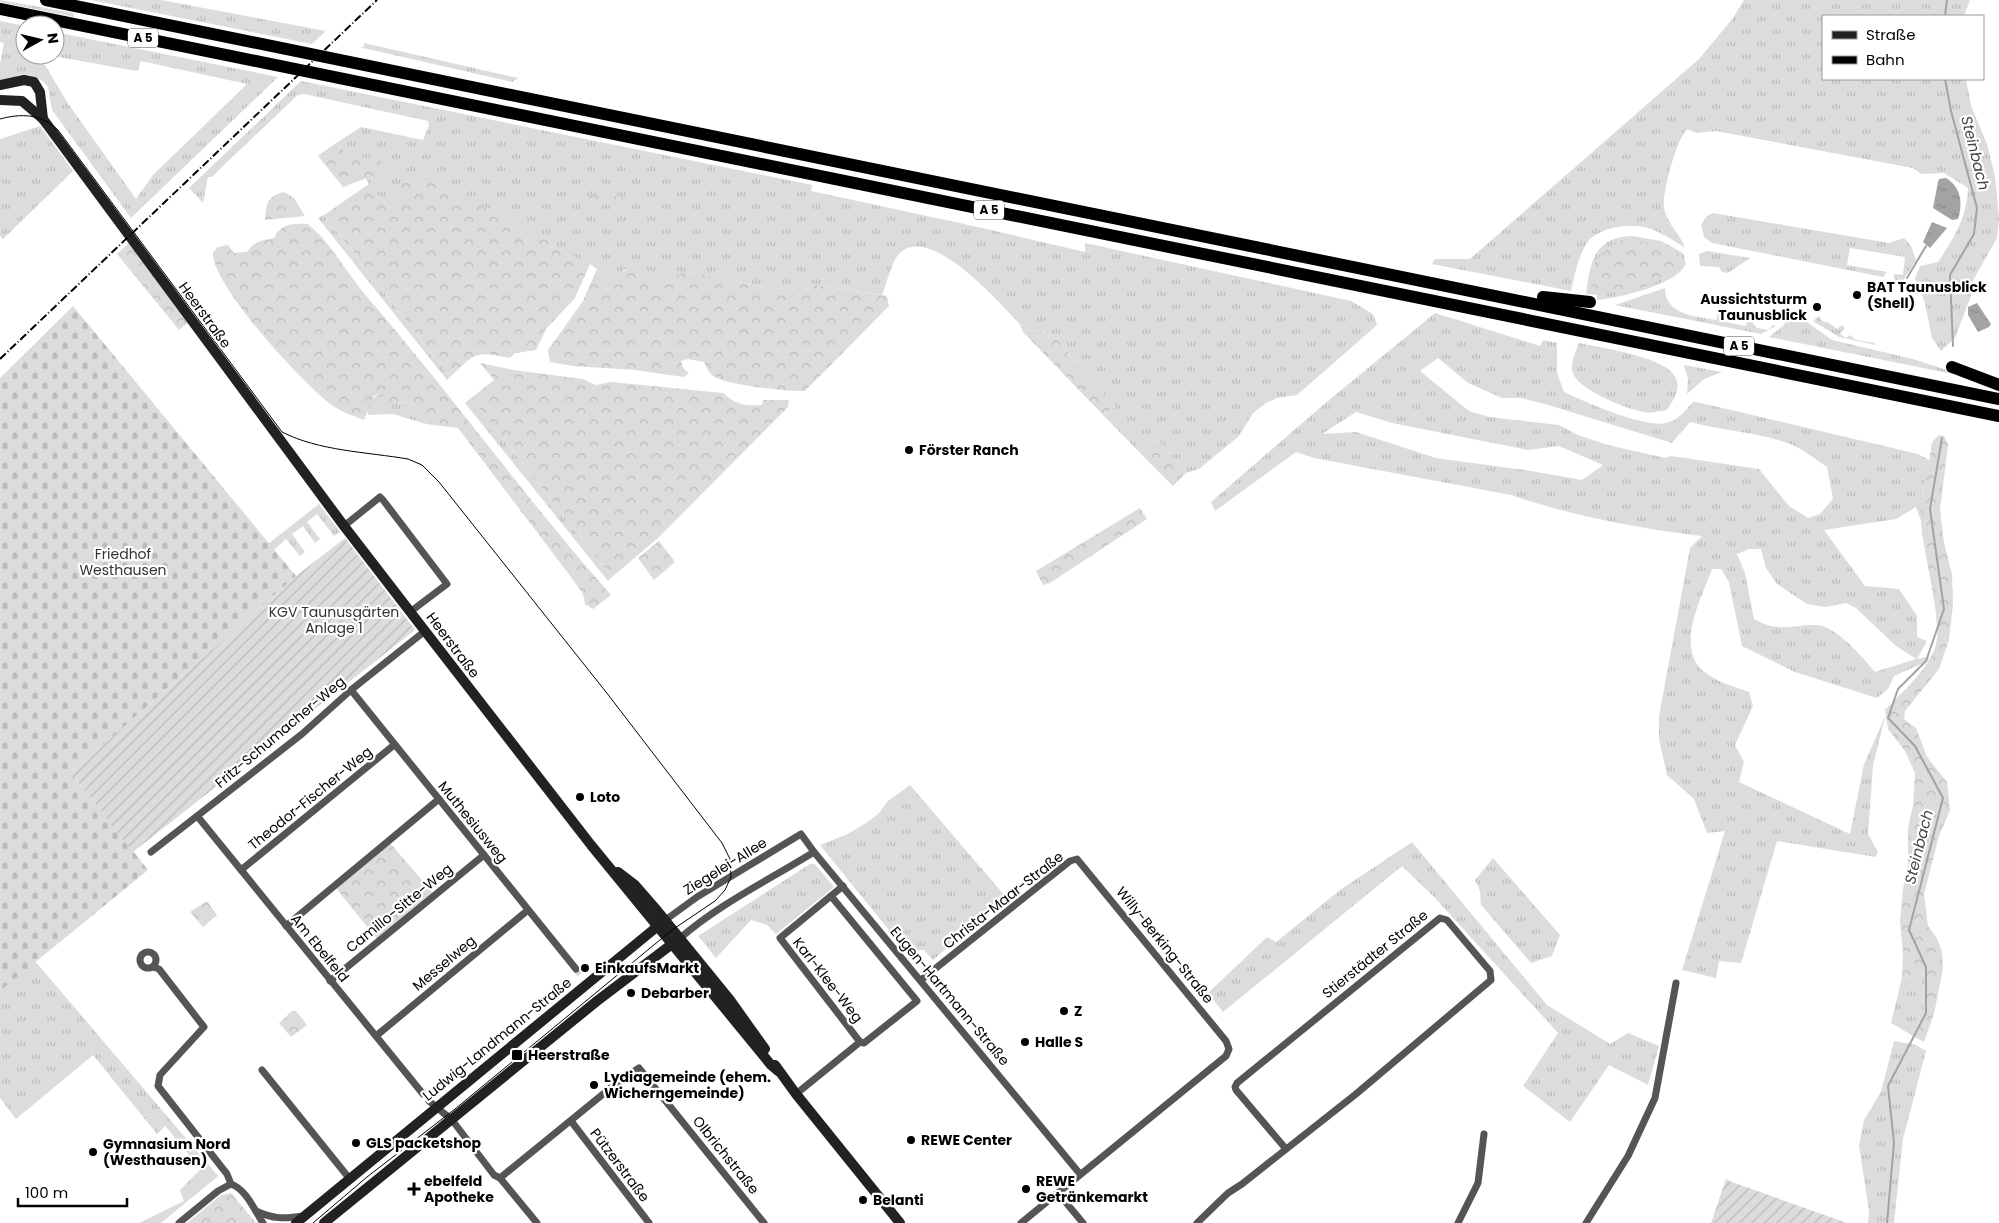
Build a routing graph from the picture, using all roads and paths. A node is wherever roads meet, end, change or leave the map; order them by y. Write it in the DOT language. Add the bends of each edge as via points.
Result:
graph roads {
  1 [pos="46,0"];
  2 [pos="0,9"];
  3 [pos="0,85"];
  4 [pos="0,100"];
  5 [pos="43,119"];
  6 [pos="1480,292"];
  7 [pos="1590,302"];
  8 [pos="1952,368"];
  9 [pos="1999,385"];
  10 [pos="1999,399"];
  11 [pos="1999,416"];
  12 [pos="344,526"];
  13 [pos="410,612"];
  14 [pos="425,632"];
  15 [pos="351,690"];
  16 [pos="394,745"];
  17 [pos="439,799"];
  18 [pos="198,817"];
  19 [pos="801,834"];
  20 [pos="151,852"];
  21 [pos="814,852"];
  22 [pos="484,855"];
  23 [pos="1078,859"];
  24 [pos="241,870"];
  25 [pos="843,886"];
  26 [pos="831,896"];
  27 [pos="528,910"];
  28 [pos="661,923"];
  29 [pos="286,926"];
  30 [pos="676,941"];
  31 [pos="152,967"];
  32 [pos="576,969"];
  33 [pos="921,980"];
  34 [pos="330,981"];
  35 [pos="1676,983"];
  36 [pos="376,1036"];
  37 [pos="860,1042"];
  38 [pos="262,1070"];
  39 [pos="423,1094"];
  40 [pos="796,1094"];
  41 [pos="432,1104"];
  42 [pos="452,1120"];
  43 [pos="571,1121"];
  44 [pos="1484,1134"];
  45 [pos="1286,1149"];
  46 [pos="1080,1174"];
  47 [pos="348,1178"];
  48 [pos="500,1178"];
  49 [pos="232,1184"];
  50 [pos="1058,1193"];
  51 [pos="254,1210"];
  52 [pos="306,1215"];
  53 [pos="179,1223"];
  54 [pos="263,1223"];
  55 [pos="296,1223"];
  56 [pos="324,1223"];
  57 [pos="537,1223"];
  58 [pos="649,1223"];
  59 [pos="764,1223"];
  60 [pos="900,1223"];
  61 [pos="1021,1223"];
  62 [pos="1083,1223"];
  63 [pos="1197,1223"];
  64 [pos="1458,1223"];
  65 [pos="1586,1223"];
  1 -- 6 [label="highway, A 5"];
  2 -- 11 [label="highway, A 5"];
  3 -- 5 [label="main road" via="24,80 34,82 40,92"];
  4 -- 5 [label="main road, Heerstraße" via="22,101"];
  5 -- 12 [label="main road, Heerstraße"];
  6 -- 7 [label="highway"];
  6 -- 10 [label="highway, A 5"];
  8 -- 9 [label="highway"];
  12 -- 13 [label="main road, Heerstraße"];
  12 -- 13 [label="street, Heerstraße" via="380,497 383,500 447,584"];
  13 -- 14 [label="main road, Heerstraße"];
  14 -- 15 [label="street, Fritz-Schumacher-Weg"];
  14 -- 28 [label="main road, Heerstraße" via="604,860"];
  15 -- 16 [label="street, Muthesiusweg"];
  15 -- 18 [label="street, Fritz-Schumacher-Weg" via="302,734"];
  16 -- 17 [label="street, Muthesiusweg"];
  16 -- 24 [label="street, Theodor-Fischer-Weg"];
  17 -- 22 [label="street, Muthesiusweg"];
  17 -- 29 [label="street"];
  18 -- 20 [label="street, Fritz-Schumacher-Weg"];
  18 -- 24 [label="street, Am Ebelfeld"];
  19 -- 21 [label="street, Eugen-Hartmann-Straße"];
  19 -- 28 [label="street, Ziegelei-Allee"];
  21 -- 25 [label="street, Eugen-Hartmann-Straße"];
  21 -- 30 [label="street" via="746,892"];
  22 -- 27 [label="street, Muthesiusweg"];
  22 -- 34 [label="street, Camillo-Sitte-Weg"];
  23 -- 33 [label="street, Christa-Maar-Straße" via="1070,861"];
  23 -- 46 [label="street, Willy-Berking-Straße" via="1226,1041 1228,1049 1226,1056"];
  24 -- 29 [label="street, Am Ebelfeld"];
  25 -- 26 [label="street, Karl-Klee-Weg"];
  25 -- 33 [label="street, Eugen-Hartmann-Straße"];
  26 -- 37 [label="street, Karl-Klee-Weg" via="780,938"];
  26 -- 37 [label="street, Karl-Klee-Weg" via="918,1002 864,1043"];
  27 -- 32 [label="street, Muthesiusweg"];
  27 -- 36 [label="street, Messelweg"];
  28 -- 30 [label="main road, Heerstraße"];
  28 -- 41 [label="main road, Ludwig-Landmann-Straße" via="584,980"];
  29 -- 34 [label="street, Am Ebelfeld"];
  30 -- 40 [label="main road, Heerstraße" via="721,1006"];
  30 -- 42 [label="main road"];
  31 -- 49 [label="street" via="159,969 204,1027 160,1075 158,1086"];
  33 -- 46 [label="street, Eugen-Hartmann-Straße"];
  34 -- 36 [label="street, Am Ebelfeld"];
  35 -- 65 [label="street" via="1655,1098 1628,1156"];
  36 -- 39 [label="street, Am Ebelfeld"];
  37 -- 40 [label="street, Karl-Klee-Weg"];
  38 -- 47 [label="street"];
  40 -- 60 [label="main road, Heerstraße"];
  41 -- 42 [label="street"];
  41 -- 47 [label="main road, Ludwig-Landmann-Straße"];
  42 -- 48 [label="street" via="494,1175"];
  42 -- 56 [label="main road"];
  43 -- 48 [label="street"];
  43 -- 58 [label="street, Pützerstraße"];
  43 -- 59 [label="street, Olbrichstraße" via="639,1068"];
  44 -- 64 [label="street" via="1478,1183"];
  45 -- 45 [label="street, Stierstädter Straße" via="1491,980 1490,971 1447,920 1440,918 1237,1083 1236,1090"];
  45 -- 63 [label="street, Stierstädter Straße" via="1228,1193"];
  46 -- 50 [label="street"];
  47 -- 52 [label="main road, Ludwig-Landmann-Straße"];
  48 -- 57 [label="street"];
  49 -- 51 [label="street" via="238,1186"];
  49 -- 53 [label="street" via="218,1191"];
  50 -- 61 [label="street"];
  50 -- 62 [label="street"];
  51 -- 52 [label="street" via="272,1218"];
  51 -- 54 [label="street"];
  52 -- 55 [label="main road, Ludwig-Landmann-Straße"];
}
